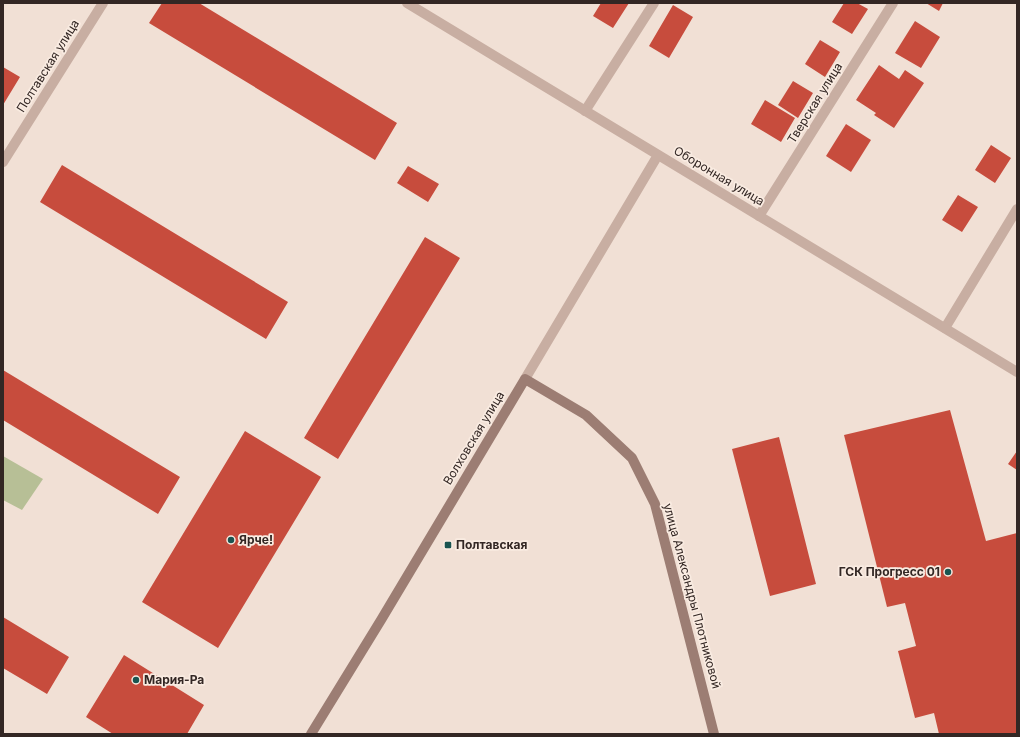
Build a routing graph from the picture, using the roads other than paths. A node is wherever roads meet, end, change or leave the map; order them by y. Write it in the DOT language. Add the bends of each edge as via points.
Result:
graph roads {
  1 [pos="103,3"];
  2 [pos="407,3"];
  3 [pos="654,3"];
  4 [pos="893,3"];
  5 [pos="585,111"];
  6 [pos="658,155"];
  7 [pos="3,162"];
  8 [pos="1017,209"];
  9 [pos="759,216"];
  10 [pos="945,328"];
  11 [pos="1017,372"];
  12 [pos="525,379"];
  13 [pos="311,734"];
  14 [pos="714,734"];
  1 -- 7 [label="street, Полтавская улица"];
  2 -- 5 [label="street, Оборонная улица"];
  3 -- 5 [label="street"];
  4 -- 9 [label="street, Тверская улица"];
  5 -- 6 [label="street, Оборонная улица"];
  6 -- 9 [label="street, Оборонная улица"];
  6 -- 12 [label="street, Волховская улица"];
  8 -- 10 [label="street"];
  9 -- 10 [label="street, Оборонная улица"];
  10 -- 11 [label="street, Оборонная улица"];
  12 -- 13 [label="main road, Волховская улица"];
  12 -- 14 [label="main road, улица Александры Плотниковой" via="586,415 632,458 655,504"];
}
